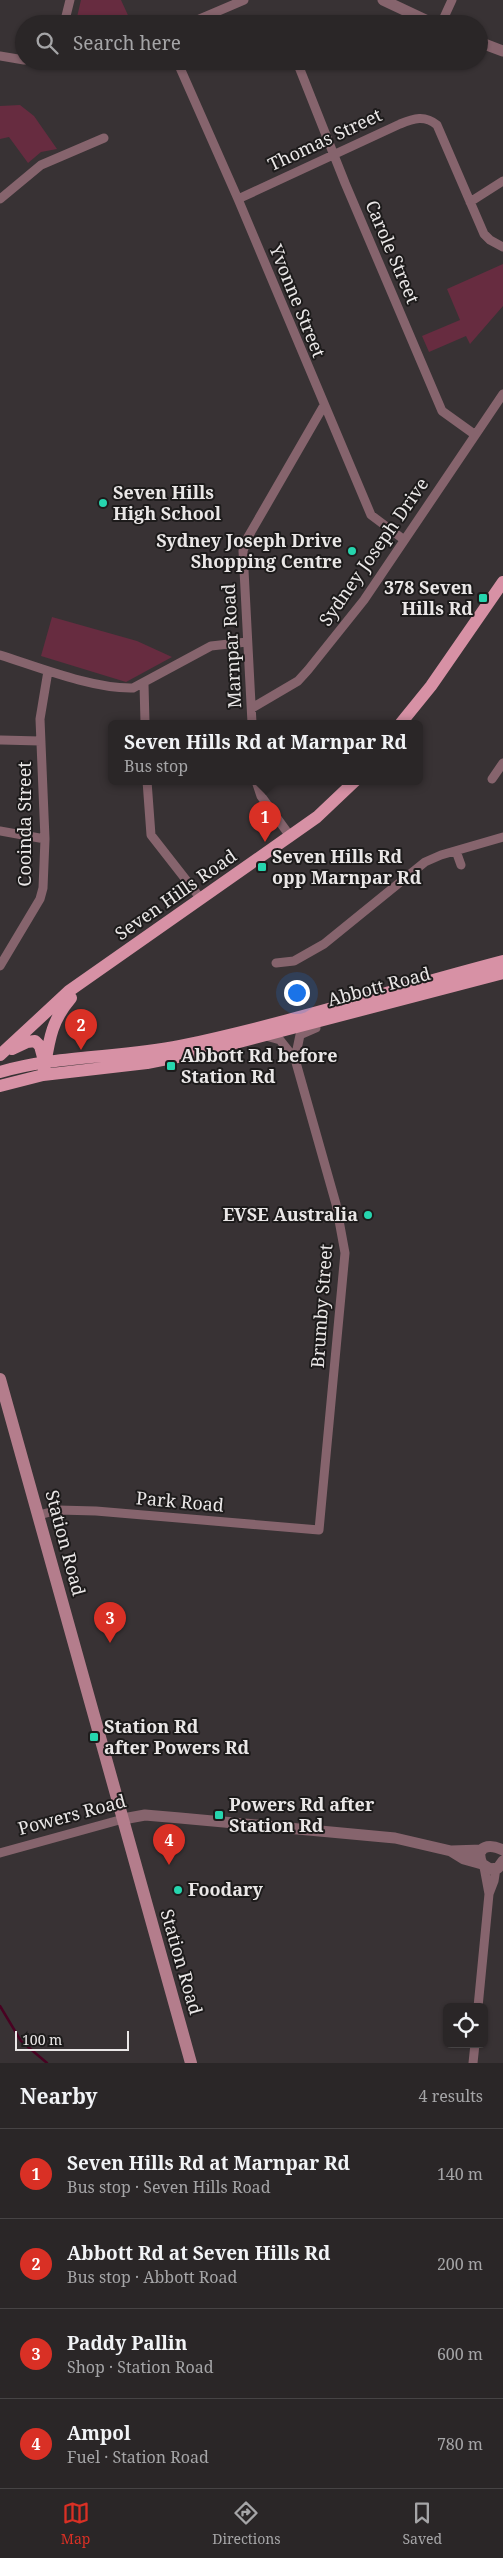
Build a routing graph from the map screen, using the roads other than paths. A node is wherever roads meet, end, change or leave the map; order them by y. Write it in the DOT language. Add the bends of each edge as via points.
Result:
graph roads {
  1 [pos="70,0"];
  2 [pos="244,0"];
  3 [pos="383,0"];
  4 [pos="452,0"];
  5 [pos="66,15"];
  6 [pos="209,15"];
  7 [pos="415,15"];
  8 [pos="444,15"];
  9 [pos="488,45"];
  10 [pos="503,51"];
  11 [pos="0,56"];
  12 [pos="15,58"];
  13 [pos="181,70"];
  14 [pos="300,70"];
  15 [pos="104,138"];
  16 [pos="334,154"];
  17 [pos="503,180"];
  18 [pos="0,199"];
  19 [pos="238,199"];
  20 [pos="470,202"];
  21 [pos="503,247"];
  22 [pos="503,394"];
  23 [pos="324,407"];
  24 [pos="474,434"];
  25 [pos="403,539"];
  26 [pos="503,582"];
  27 [pos="247,642"];
  28 [pos="0,655"];
  29 [pos="48,671"];
  30 [pos="144,684"];
  31 [pos="252,708"];
  32 [pos="145,720"];
  33 [pos="252,720"];
  34 [pos="403,720"];
  35 [pos="1,740"];
  36 [pos="40,742"];
  37 [pos="503,766"];
  38 [pos="492,779"];
  39 [pos="147,785"];
  40 [pos="257,785"];
  41 [pos="351,785"];
  42 [pos="0,831"];
  43 [pos="290,836"];
  44 [pos="503,837"];
  45 [pos="45,839"];
  46 [pos="456,851"];
  47 [pos="461,865"];
  48 [pos="201,899"];
  49 [pos="503,961"];
  50 [pos="276,963"];
  51 [pos="0,966"];
  52 [pos="503,973"];
  53 [pos="86,981"];
  54 [pos="350,1012"];
  55 [pos="261,1036"];
  56 [pos="0,1056"];
  57 [pos="295,1059"];
  58 [pos="44,1069"];
  59 [pos="0,1072"];
  60 [pos="0,1086"];
  61 [pos="0,1379"];
  62 [pos="39,1515"];
  63 [pos="319,1530"];
  64 [pos="123,1819"];
  65 [pos="482,1850"];
  66 [pos="451,1851"];
  67 [pos="502,1851"];
  68 [pos="0,1853"];
  69 [pos="483,1866"];
  70 [pos="500,1866"];
  71 [pos="488,1894"];
  72 [pos="478,2003"];
  73 [pos="475,2048"];
  74 [pos="191,2063"];
  75 [pos="473,2063"];
  1 -- 5 [label="street"];
  2 -- 6 [label="street"];
  3 -- 7 [label="street"];
  4 -- 8 [label="street"];
  9 -- 10 [label="street"];
  11 -- 12 [label="street"];
  13 -- 19 [label="street, Yvonne Street"];
  14 -- 16 [label="street, Carole Street"];
  15 -- 18 [label="street" via="42,165"];
  16 -- 19 [label="street, Thomas Street"];
  16 -- 20 [label="street, Thomas Street" via="407,121 428,119 437,125"];
  16 -- 24 [label="street, Carole Street" via="442,411"];
  17 -- 20 [label="street"];
  19 -- 23 [label="street, Yvonne Street"];
  20 -- 21 [label="street" via="484,234"];
  22 -- 24 [label="street, Sydney Joseph Drive"];
  23 -- 25 [label="street, Yvonne Street" via="371,515"];
  23 -- 27 [label="street, Marnpar Road" via="248,537 243,551"];
  24 -- 25 [label="street, Sydney Joseph Drive"];
  25 -- 31 [label="street, Sydney Joseph Drive" via="364,600 308,670 298,681"];
  26 -- 34 [label="main road"];
  27 -- 30 [label="street" via="211,646"];
  27 -- 31 [label="street, Marnpar Road"];
  28 -- 29 [label="street"];
  29 -- 30 [label="street" via="120,688"];
  29 -- 36 [label="street, Cooinda Street" via="41,704"];
  30 -- 32 [label="street"];
  31 -- 33 [label="street, Marnpar Road"];
  35 -- 36 [label="street"];
  36 -- 45 [label="street, Cooinda Street"];
  37 -- 38 [label="street"];
  39 -- 48 [label="street" via="151,835"];
  40 -- 43 [label="street" via="261,796"];
  41 -- 43 [label="main road, Seven Hills Road" via="317,817"];
  42 -- 45 [label="street"];
  43 -- 48 [label="main road, Seven Hills Road"];
  44 -- 46 [label="street"];
  45 -- 51 [label="street, Cooinda Street" via="44,888"];
  46 -- 47 [label="street"];
  46 -- 50 [label="street" via="425,862 324,944 294,961"];
  48 -- 53 [label="main road, Seven Hills Road"];
  49 -- 58 [label="main road, Abbott Road" via="187,1044"];
  52 -- 54 [label="main road, Abbott Road"];
  53 -- 56 [label="main road, Seven Hills Road" via="69,992"];
  53 -- 58 [label="main road, Seven Hills Road" via="55,1019"];
  54 -- 55 [label="main road, Abbott Road"];
  54 -- 57 [label="street, Brumby Street" via="300,1035"];
  55 -- 57 [label="street, Brumby Street" via="280,1040"];
  55 -- 58 [label="main road, Abbott Road" via="168,1059"];
  56 -- 58 [label="main road" via="32,1041 40,1046"];
  57 -- 63 [label="street, Brumby Street" via="336,1204 345,1253"];
  58 -- 59 [label="main road, Abbott Road"];
  58 -- 60 [label="main road, Abbott Road"];
  61 -- 62 [label="main road, Station Road"];
  62 -- 63 [label="street, Park Road" via="58,1510 96,1511"];
  62 -- 64 [label="main road, Station Road"];
  64 -- 66 [label="street, Powers Road" via="145,1815 338,1832 411,1841"];
  64 -- 68 [label="street, Powers Road"];
  64 -- 74 [label="main road, Station Road"];
  65 -- 66 [label="street, Powers Road"];
  65 -- 67 [label="street, Powers Road" via="491,1845"];
  65 -- 69 [label="street"];
  66 -- 69 [label="street, Powers Road" via="464,1860"];
  69 -- 70 [label="street, Powers Road"];
  69 -- 71 [label="street"];
  70 -- 71 [label="street"];
  71 -- 72 [label="street"];
  73 -- 75 [label="street"];
}
